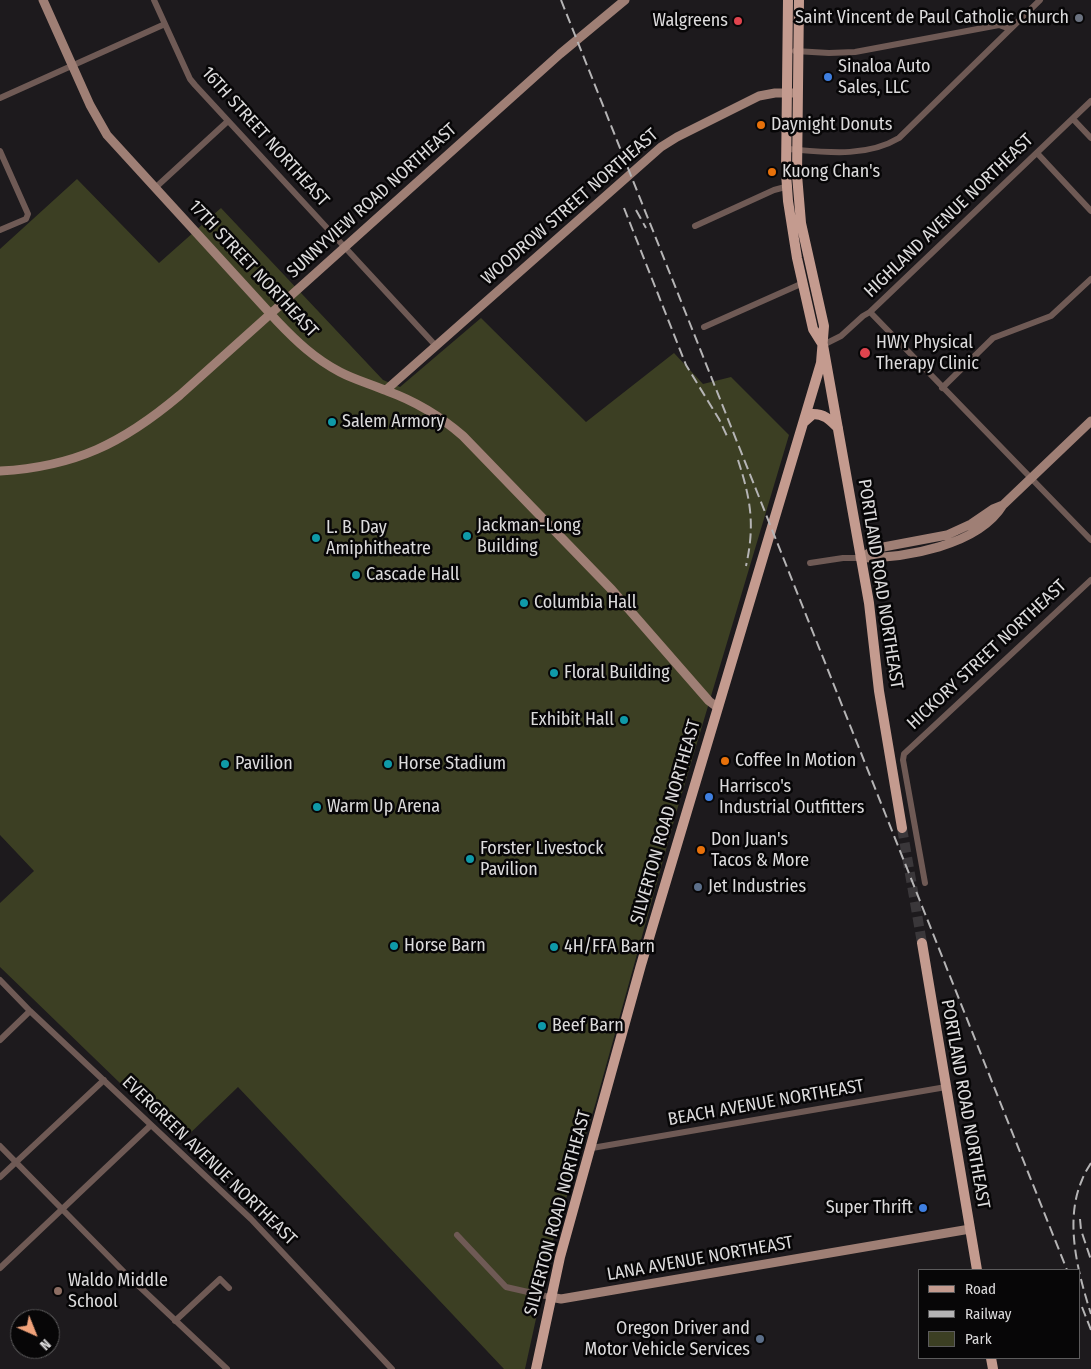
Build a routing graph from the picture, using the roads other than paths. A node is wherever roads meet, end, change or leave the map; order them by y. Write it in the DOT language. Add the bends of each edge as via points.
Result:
graph roads {
  1 [pos="43,0"];
  2 [pos="154,0"];
  3 [pos="625,0"];
  4 [pos="788,0"];
  5 [pos="799,0"];
  6 [pos="1040,0"];
  7 [pos="165,24"];
  8 [pos="1010,29"];
  9 [pos="792,51"];
  10 [pos="73,65"];
  11 [pos="793,93"];
  12 [pos="0,98"];
  13 [pos="1091,101"];
  14 [pos="1073,119"];
  15 [pos="228,121"];
  16 [pos="1091,138"];
  17 [pos="792,149"];
  18 [pos="0,151"];
  19 [pos="1037,153"];
  20 [pos="787,186"];
  21 [pos="798,186"];
  22 [pos="155,188"];
  23 [pos="1091,210"];
  24 [pos="695,226"];
  25 [pos="0,230"];
  26 [pos="345,247"];
  27 [pos="1091,279"];
  28 [pos="803,283"];
  29 [pos="870,312"];
  30 [pos="270,314"];
  31 [pos="704,327"];
  32 [pos="824,345"];
  33 [pos="436,346"];
  34 [pos="942,388"];
  35 [pos="386,390"];
  36 [pos="1091,421"];
  37 [pos="803,424"];
  38 [pos="838,429"];
  39 [pos="0,471"];
  40 [pos="1031,479"];
  41 [pos="1091,540"];
  42 [pos="860,558"];
  43 [pos="810,564"];
  44 [pos="1091,580"];
  45 [pos="717,707"];
  46 [pos="902,828"];
  47 [pos="925,883"];
  48 [pos="922,943"];
  49 [pos="0,980"];
  50 [pos="30,1011"];
  51 [pos="0,1040"];
  52 [pos="104,1080"];
  53 [pos="946,1087"];
  54 [pos="152,1125"];
  55 [pos="0,1146"];
  56 [pos="592,1148"];
  57 [pos="15,1162"];
  58 [pos="0,1177"];
  59 [pos="62,1211"];
  60 [pos="970,1229"];
  61 [pos="457,1235"];
  62 [pos="0,1268"];
  63 [pos="977,1269"];
  64 [pos="229,1288"];
  65 [pos="550,1297"];
  66 [pos="175,1321"];
  67 [pos="227,1369"];
  68 [pos="392,1369"];
  69 [pos="536,1369"];
  1 -- 10 [label="main road, 17TH STREET NORTHEAST"];
  2 -- 7 [label="street, 16TH STREET NORTHEAST"];
  3 -- 26 [label="main road, SUNNYVIEW ROAD NORTHEAST" via="560,54"];
  4 -- 9 [label="main road"];
  5 -- 9 [label="main road"];
  6 -- 8 [label="street"];
  7 -- 10 [label="street"];
  7 -- 15 [label="street, 16TH STREET NORTHEAST" via="190,79"];
  8 -- 9 [label="street" via="999,25 855,52"];
  8 -- 17 [label="street" via="899,138 888,145 861,152"];
  9 -- 11 [label="main road"];
  10 -- 12 [label="street"];
  10 -- 22 [label="main road, 17TH STREET NORTHEAST" via="102,128"];
  11 -- 17 [label="main road"];
  11 -- 33 [label="main road, WOODROW STREET NORTHEAST" via="767,94 752,99 660,147"];
  13 -- 14 [label="street, HIGHLAND AVENUE NORTHEAST"];
  14 -- 16 [label="street"];
  14 -- 19 [label="street, HIGHLAND AVENUE NORTHEAST"];
  15 -- 22 [label="street"];
  15 -- 26 [label="street, 16TH STREET NORTHEAST"];
  17 -- 20 [label="main road"];
  17 -- 21 [label="main road"];
  18 -- 25 [label="street" via="28,212 21,221"];
  19 -- 23 [label="street"];
  19 -- 29 [label="street, HIGHLAND AVENUE NORTHEAST"];
  20 -- 21 [label="street"];
  20 -- 24 [label="street"];
  20 -- 28 [label="main road"];
  21 -- 32 [label="main road" via="802,223 824,326"];
  22 -- 30 [label="main road, 17TH STREET NORTHEAST"];
  26 -- 30 [label="main road, SUNNYVIEW ROAD NORTHEAST"];
  26 -- 33 [label="street, 16TH STREET NORTHEAST"];
  27 -- 34 [label="street" via="1051,316 993,338"];
  28 -- 31 [label="street"];
  28 -- 32 [label="main road" via="814,329"];
  29 -- 32 [label="street, HIGHLAND AVENUE NORTHEAST" via="841,336"];
  29 -- 34 [label="street"];
  30 -- 35 [label="main road, 17TH STREET NORTHEAST" via="297,342 325,363 361,382"];
  30 -- 39 [label="main road, SUNNYVIEW ROAD NORTHEAST" via="180,396 132,432 75,458 40,467"];
  32 -- 37 [label="main road, SILVERTON ROAD NORTHEAST"];
  32 -- 38 [label="main road, PORTLAND ROAD NORTHEAST"];
  33 -- 35 [label="main road, WOODROW STREET NORTHEAST"];
  34 -- 40 [label="street"];
  35 -- 45 [label="main road, 17TH STREET NORTHEAST" via="435,415 470,442 612,590"];
  36 -- 40 [label="main road"];
  37 -- 38 [label="main road" via="813,414 819,414"];
  37 -- 45 [label="main road, SILVERTON ROAD NORTHEAST"];
  38 -- 42 [label="main road, PORTLAND ROAD NORTHEAST"];
  40 -- 41 [label="street"];
  40 -- 42 [label="main road" via="985,526 968,536 939,547 880,558"];
  42 -- 43 [label="street"];
  42 -- 46 [label="main road, PORTLAND ROAD NORTHEAST"];
  44 -- 47 [label="street, HICKORY STREET NORTHEAST" via="904,754"];
  45 -- 56 [label="main road, SILVERTON ROAD NORTHEAST" via="641,965"];
  48 -- 53 [label="main road, PORTLAND ROAD NORTHEAST"];
  49 -- 50 [label="street, EVERGREEN AVENUE NORTHEAST"];
  50 -- 51 [label="street"];
  50 -- 52 [label="street, EVERGREEN AVENUE NORTHEAST"];
  52 -- 54 [label="street, EVERGREEN AVENUE NORTHEAST"];
  52 -- 57 [label="street"];
  53 -- 56 [label="street, BEACH AVENUE NORTHEAST"];
  53 -- 60 [label="main road, PORTLAND ROAD NORTHEAST"];
  54 -- 59 [label="street"];
  54 -- 68 [label="street, EVERGREEN AVENUE NORTHEAST" via="251,1219"];
  55 -- 57 [label="street"];
  56 -- 65 [label="main road, SILVERTON ROAD NORTHEAST"];
  57 -- 58 [label="street"];
  57 -- 59 [label="street"];
  59 -- 62 [label="street"];
  59 -- 66 [label="street"];
  60 -- 63 [label="main road, PORTLAND ROAD NORTHEAST"];
  60 -- 65 [label="main road, LANA AVENUE NORTHEAST" via="559,1299"];
  61 -- 65 [label="street, LANA AVENUE NORTHEAST" via="506,1287"];
  64 -- 66 [label="street" via="220,1279"];
  65 -- 69 [label="main road, SILVERTON ROAD NORTHEAST"];
  66 -- 67 [label="street"];
}
